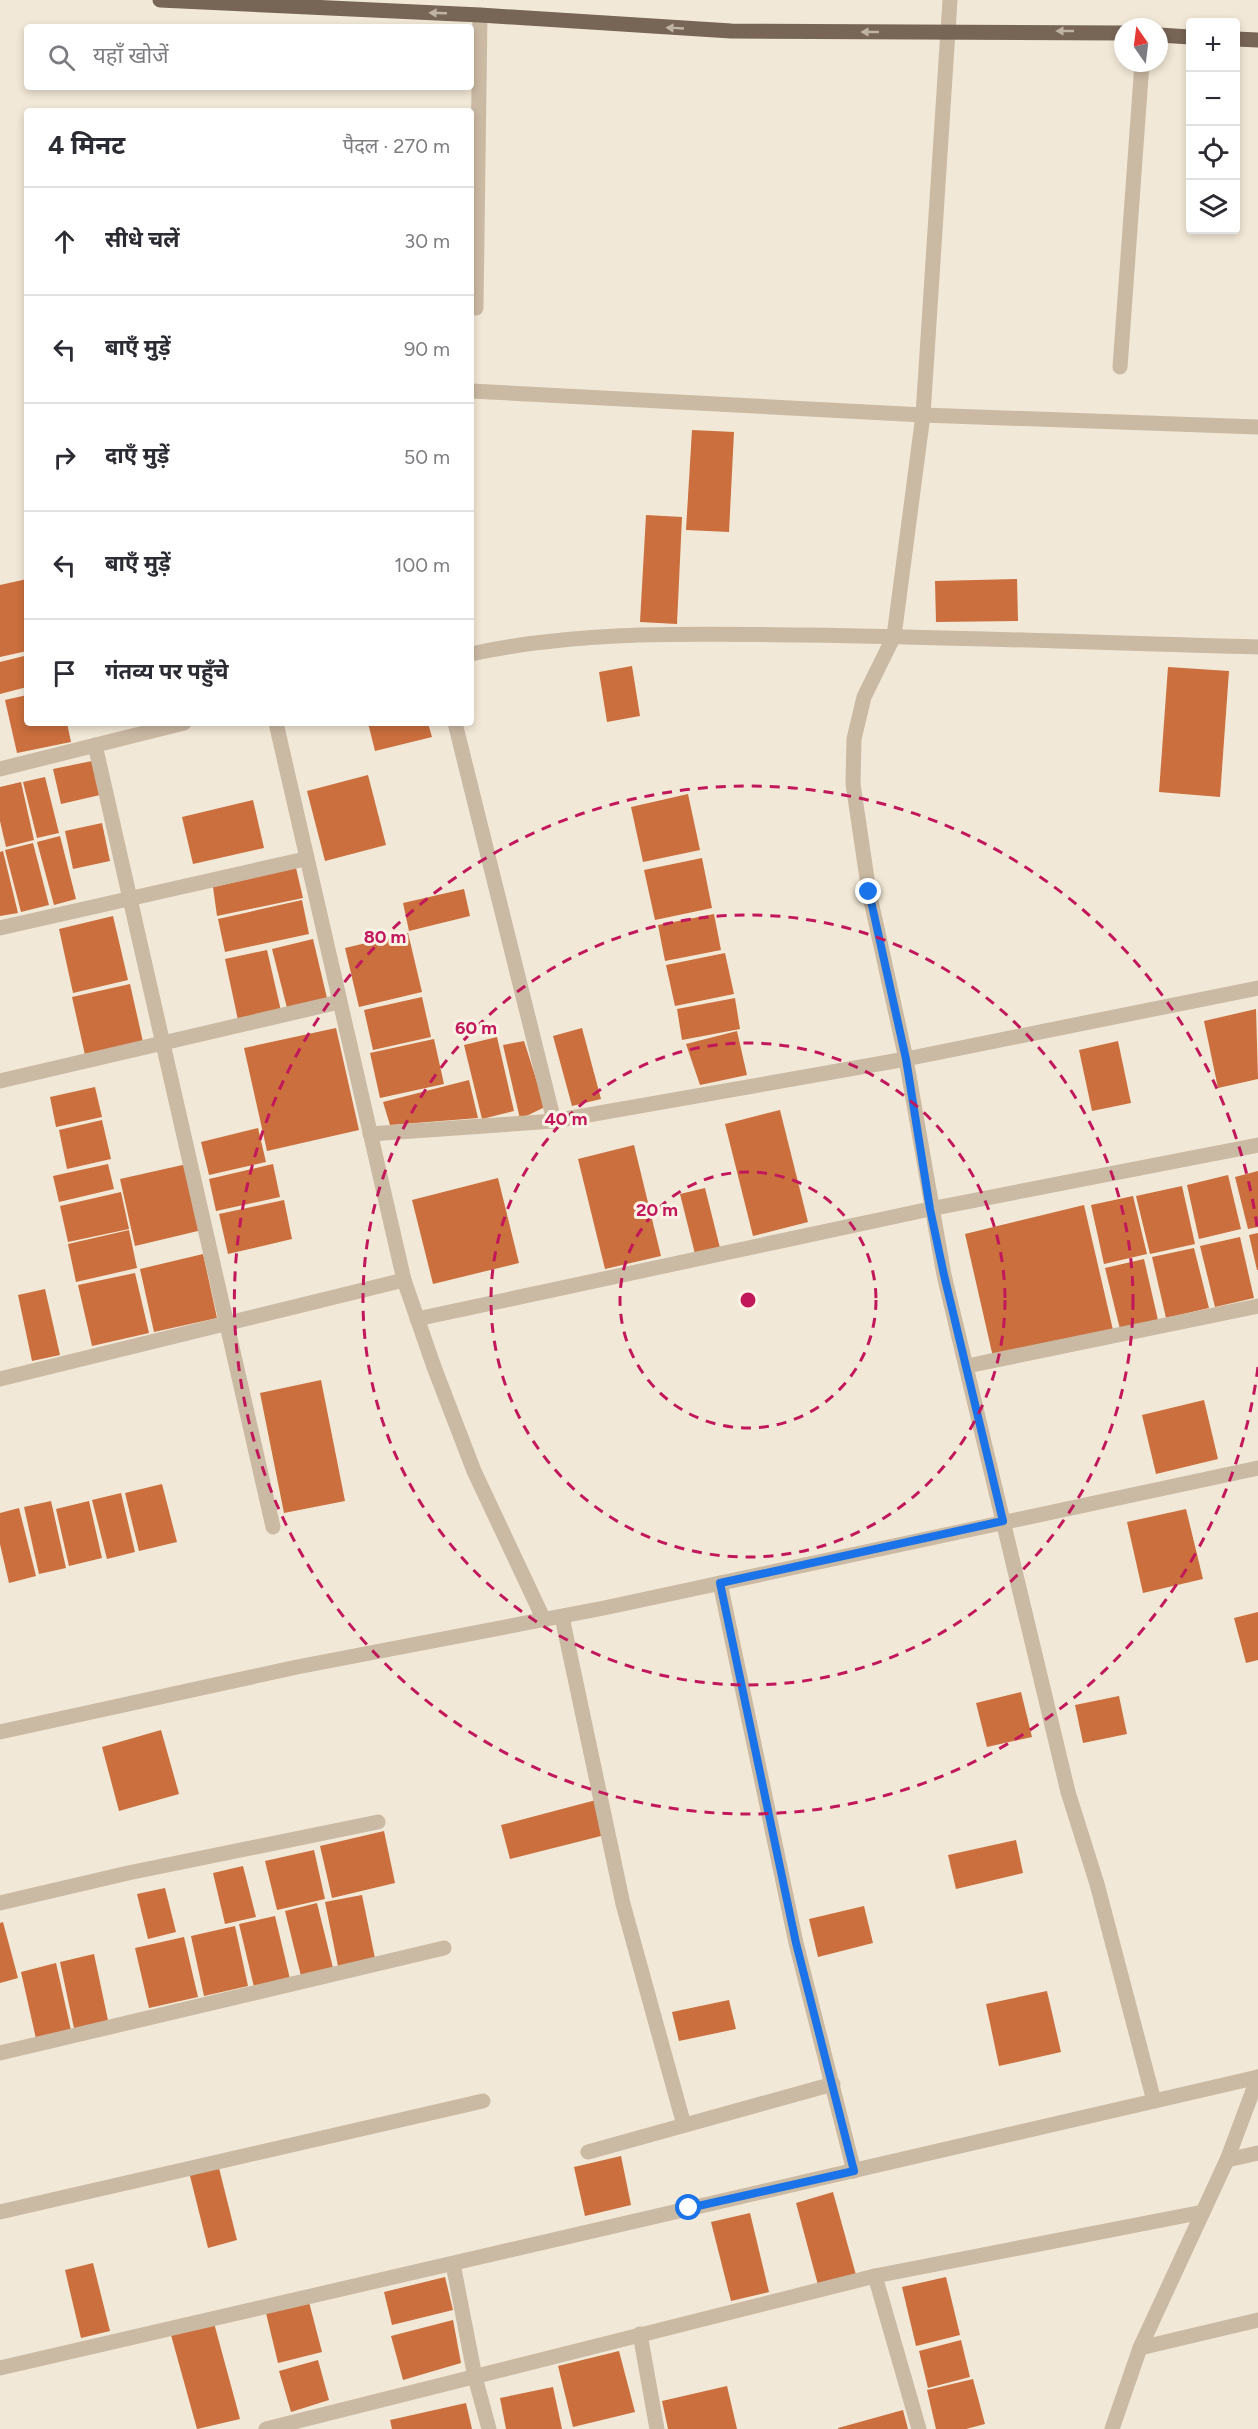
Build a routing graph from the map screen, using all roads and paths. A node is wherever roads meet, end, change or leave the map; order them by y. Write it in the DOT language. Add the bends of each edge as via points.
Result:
graph roads {
  1 [pos="160,0"];
  2 [pos="950,0"];
  3 [pos="480,15"];
  4 [pos="947,32"];
  5 [pos="1114,33"];
  6 [pos="1168,36"];
  7 [pos="1186,37"];
  8 [pos="1240,39"];
  9 [pos="1258,39"];
  10 [pos="1141,72"];
  11 [pos="476,308"];
  12 [pos="1120,367"];
  13 [pos="474,391"];
  14 [pos="923,415"];
  15 [pos="1258,427"];
  16 [pos="894,636"];
  17 [pos="1258,647"];
  18 [pos="474,654"];
  19 [pos="172,726"];
  20 [pos="277,726"];
  21 [pos="456,726"];
  22 [pos="95,745"];
  23 [pos="0,769"];
  24 [pos="305,859"];
  25 [pos="130,898"];
  26 [pos="0,928"];
  27 [pos="1258,988"];
  28 [pos="339,1002"];
  29 [pos="165,1042"];
  30 [pos="906,1059"];
  31 [pos="0,1081"];
  32 [pos="554,1120"];
  33 [pos="370,1134"];
  34 [pos="1258,1145"];
  35 [pos="930,1209"];
  36 [pos="404,1280"];
  37 [pos="1258,1306"];
  38 [pos="417,1319"];
  39 [pos="227,1323"];
  40 [pos="967,1366"];
  41 [pos="0,1379"];
  42 [pos="1258,1468"];
  43 [pos="1003,1521"];
  44 [pos="273,1527"];
  45 [pos="720,1583"];
  46 [pos="562,1617"];
  47 [pos="544,1620"];
  48 [pos="0,1732"];
  49 [pos="378,1822"];
  50 [pos="0,1904"];
  51 [pos="444,1948"];
  52 [pos="0,2053"];
  53 [pos="1258,2077"];
  54 [pos="833,2084"];
  55 [pos="483,2101"];
  56 [pos="1154,2101"];
  57 [pos="684,2125"];
  58 [pos="588,2152"];
  59 [pos="1258,2153"];
  60 [pos="1227,2160"];
  61 [pos="854,2171"];
  62 [pos="0,2212"];
  63 [pos="1203,2212"];
  64 [pos="453,2264"];
  65 [pos="875,2276"];
  66 [pos="1258,2320"];
  67 [pos="640,2334"];
  68 [pos="1140,2348"];
  69 [pos="0,2368"];
  70 [pos="475,2378"];
  71 [pos="266,2429"];
  72 [pos="489,2429"];
  73 [pos="657,2429"];
  74 [pos="919,2429"];
  75 [pos="1113,2429"];
  3 -- 1 [label="main road, one-way"];
  2 -- 4 [label="street"];
  4 -- 3 [label="main road, one-way" via="731,31"];
  3 -- 11 [label="street"];
  5 -- 4 [label="main road, one-way"];
  4 -- 14 [label="street"];
  6 -- 7 [label="main road"];
  8 -- 9 [label="main road"];
  10 -- 12 [label="street"];
  13 -- 14 [label="street"];
  14 -- 15 [label="street"];
  14 -- 16 [label="street"];
  16 -- 17 [label="street"];
  16 -- 18 [label="street" via="613,637"];
  16 -- 30 [label="street" via="864,697 854,739 853,784 869,892"];
  19 -- 22 [label="street"];
  20 -- 24 [label="street"];
  21 -- 32 [label="street"];
  22 -- 23 [label="street"];
  22 -- 25 [label="street"];
  24 -- 25 [label="street"];
  24 -- 28 [label="street"];
  25 -- 26 [label="street"];
  25 -- 29 [label="street"];
  27 -- 30 [label="street"];
  28 -- 29 [label="street"];
  28 -- 33 [label="street"];
  29 -- 31 [label="street"];
  29 -- 39 [label="street"];
  30 -- 32 [label="street"];
  30 -- 35 [label="street"];
  32 -- 33 [label="street"];
  33 -- 36 [label="street"];
  34 -- 35 [label="street"];
  35 -- 38 [label="street"];
  35 -- 40 [label="street"];
  36 -- 38 [label="street"];
  36 -- 39 [label="street"];
  37 -- 40 [label="street"];
  38 -- 47 [label="street" via="474,1471"];
  39 -- 41 [label="street"];
  39 -- 44 [label="street"];
  40 -- 43 [label="street"];
  42 -- 43 [label="street"];
  43 -- 45 [label="street"];
  43 -- 56 [label="street" via="1068,1792"];
  45 -- 46 [label="street"];
  45 -- 54 [label="street" via="796,1943"];
  46 -- 47 [label="street"];
  46 -- 57 [label="street" via="623,1904"];
  47 -- 48 [label="street" via="297,1667"];
  49 -- 50 [label="street" via="128,1873"];
  51 -- 52 [label="street"];
  53 -- 56 [label="street"];
  53 -- 60 [label="street"];
  54 -- 57 [label="street"];
  54 -- 61 [label="street"];
  55 -- 62 [label="street"];
  56 -- 61 [label="street"];
  57 -- 58 [label="street"];
  59 -- 60 [label="street"];
  60 -- 63 [label="street"];
  61 -- 64 [label="street"];
  63 -- 65 [label="street"];
  63 -- 68 [label="street"];
  64 -- 69 [label="street"];
  64 -- 70 [label="street"];
  65 -- 67 [label="street"];
  65 -- 74 [label="street"];
  66 -- 68 [label="street"];
  67 -- 70 [label="street"];
  67 -- 73 [label="street"];
  68 -- 75 [label="street"];
  70 -- 71 [label="street"];
  70 -- 72 [label="street"];
}
